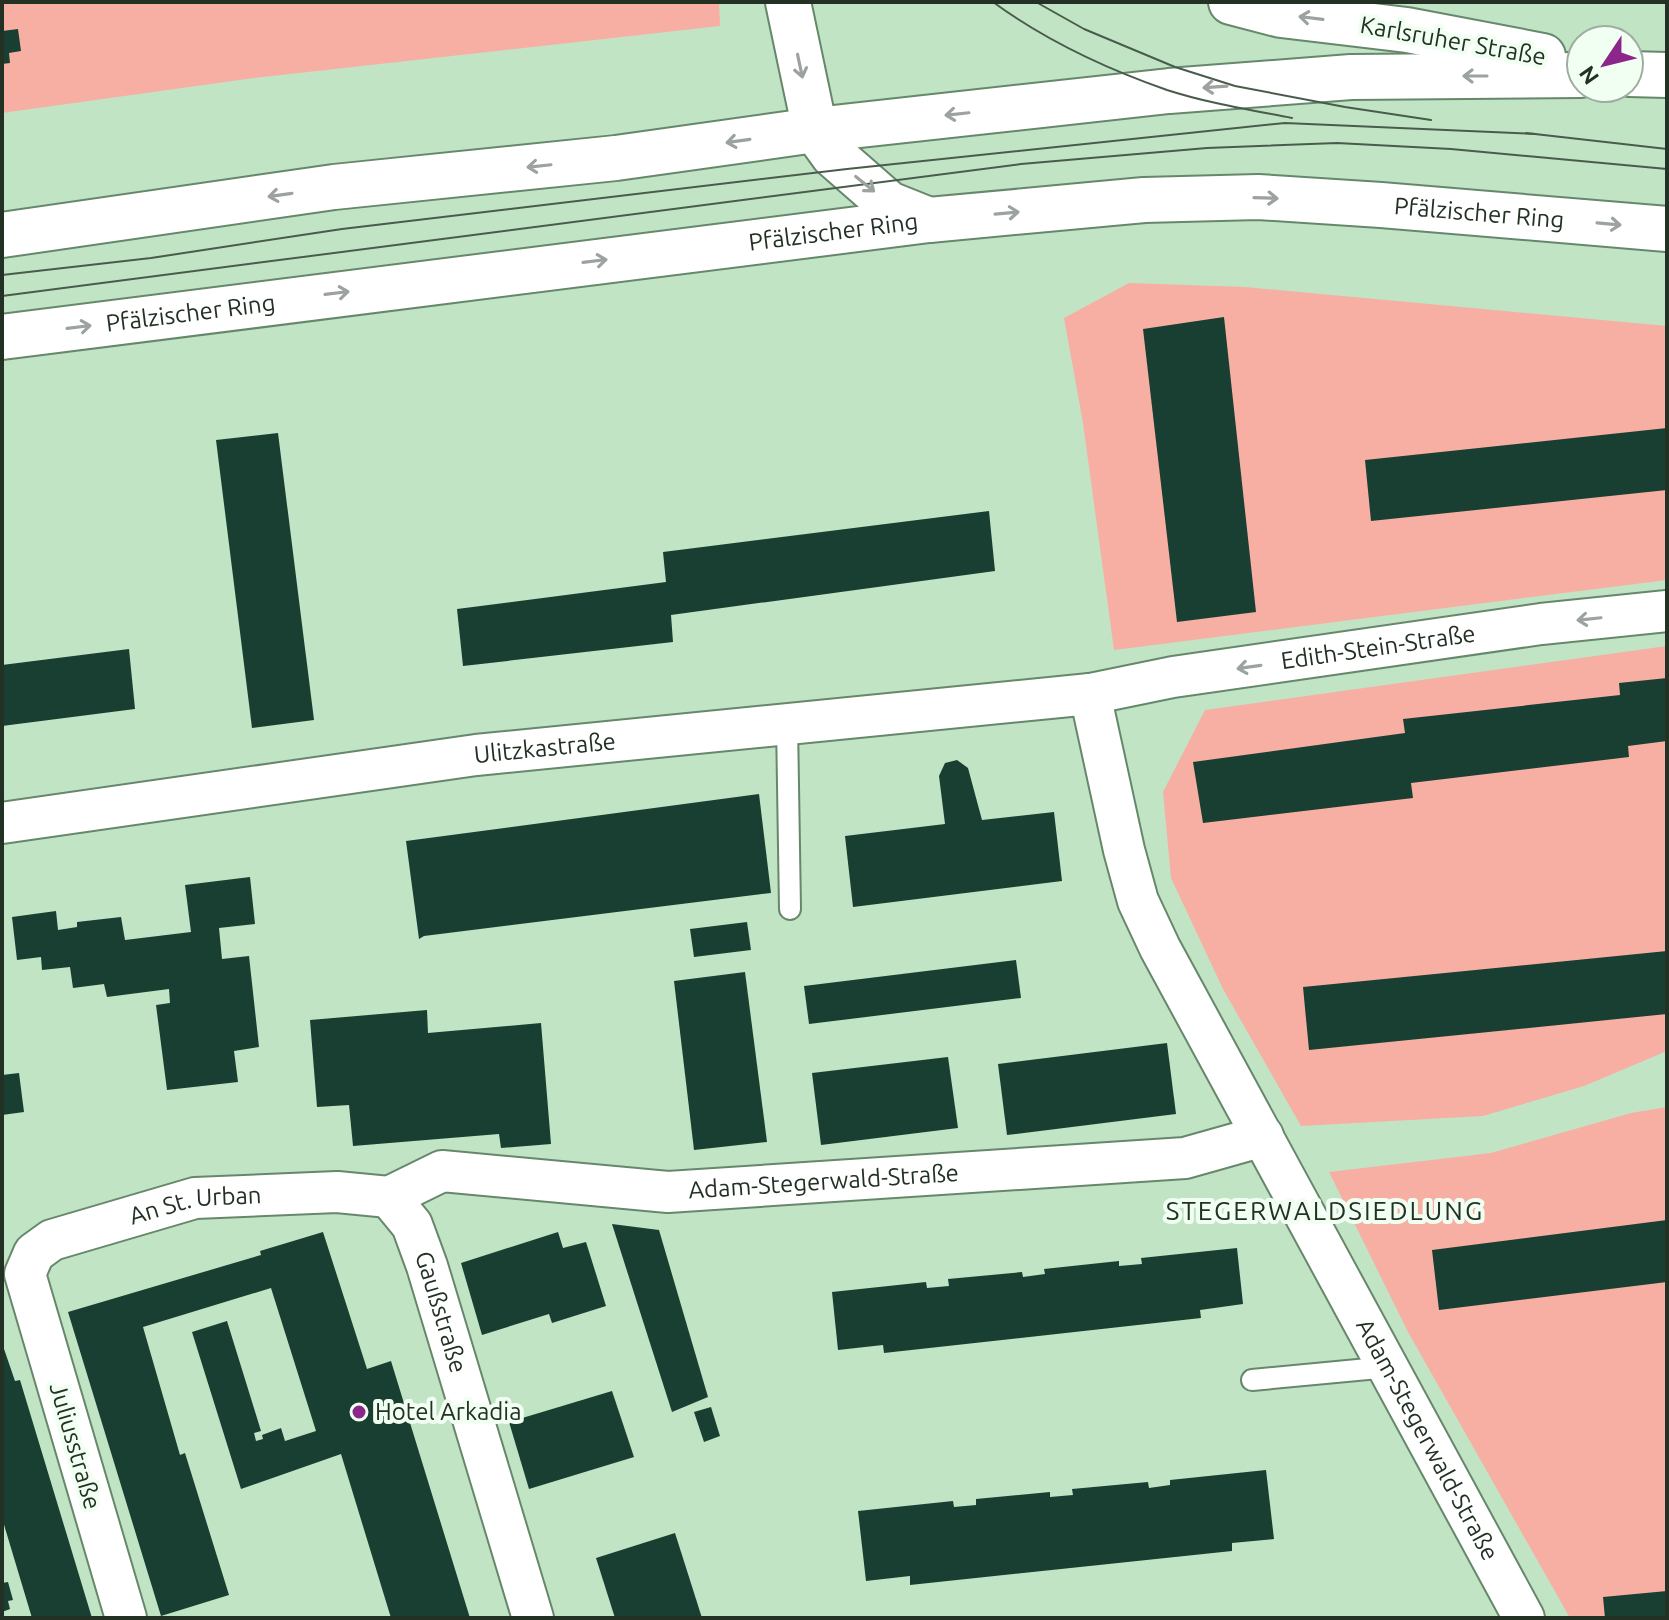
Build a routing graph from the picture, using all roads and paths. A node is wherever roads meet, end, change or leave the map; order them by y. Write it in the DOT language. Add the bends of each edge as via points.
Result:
graph roads {
  1 [pos="788,2"];
  2 [pos="1231,2"];
  3 [pos="1565,60"];
  4 [pos="1565,75"];
  5 [pos="815,130"];
  6 [pos="929,220"];
  7 [pos="1667,229"];
  8 [pos="2,235"];
  9 [pos="2,337"];
  10 [pos="1667,611"];
  11 [pos="1090,694"];
  12 [pos="787,723"];
  13 [pos="2,823"];
  14 [pos="790,909"];
  15 [pos="1263,1136"];
  16 [pos="389,1197"];
  17 [pos="25,1274"];
  18 [pos="1389,1367"];
  19 [pos="1252,1380"];
  20 [pos="126,1618"];
  21 [pos="533,1618"];
  22 [pos="1524,1618"];
  1 -- 5 [label="main road, one-way"];
  3 -- 2 [label="main road, Karlsruher Straße, one-way" via="1407,30 1281,15"];
  4 -- 5 [label="main road, one-way" via="1336,78"];
  5 -- 6 [label="main road, one-way" via="833,155 889,204"];
  5 -- 8 [label="main road, one-way" via="616,158 334,187"];
  6 -- 7 [label="main road, Pfälzischer Ring, one-way" via="1144,200 1258,197"];
  9 -- 6 [label="main road, Pfälzischer Ring, one-way"];
  10 -- 11 [label="street, Edith-Stein-Straße, one-way" via="1541,624 1173,677"];
  11 -- 12 [label="street, Ulitzkastraße"];
  11 -- 15 [label="street, Adam-Stegerwald-Straße" via="1138,901"];
  12 -- 13 [label="street, Ulitzkastraße" via="476,755"];
  12 -- 14 [label="lane"];
  15 -- 16 [label="street, Adam-Stegerwald-Straße" via="1185,1158 668,1192 442,1171"];
  15 -- 18 [label="street, Adam-Stegerwald-Straße"];
  16 -- 17 [label="street, An St. Urban" via="337,1192 195,1198 52,1240 34,1253"];
  16 -- 21 [label="street, Gaußstraße" via="412,1225 427,1266"];
  17 -- 20 [label="street, Juliusstraße"];
  18 -- 19 [label="lane"];
  18 -- 22 [label="street, Adam-Stegerwald-Straße"];
}
